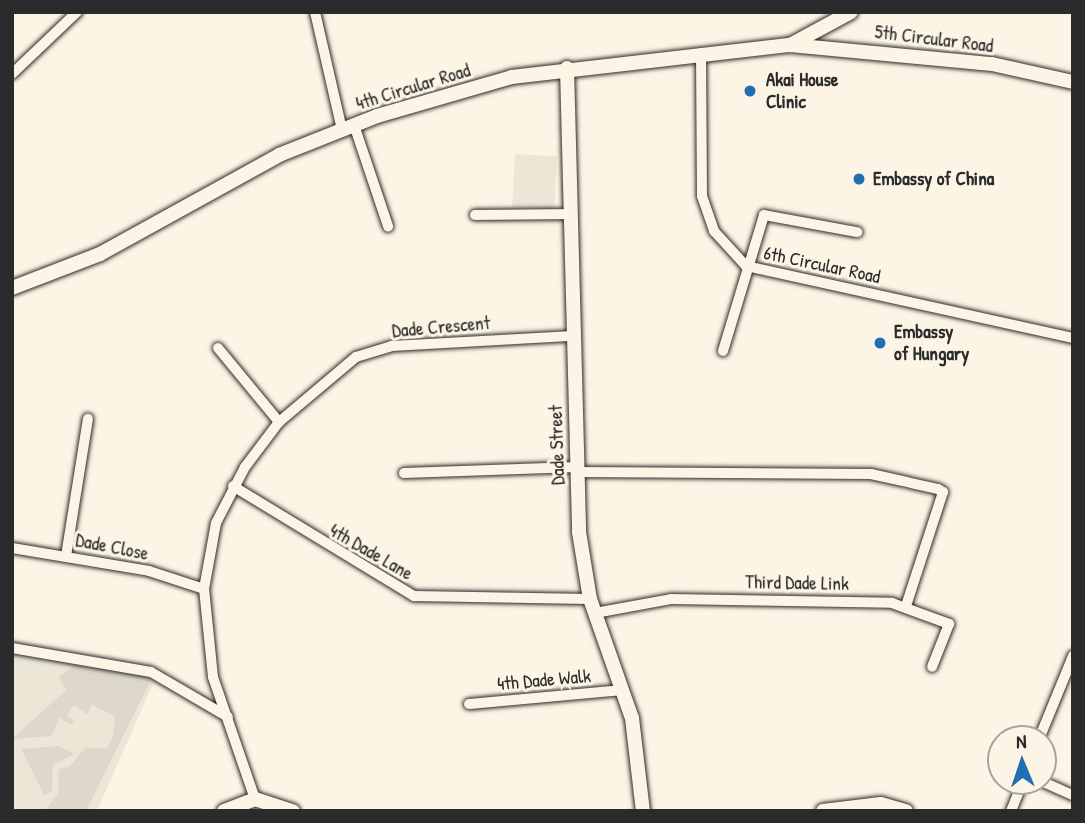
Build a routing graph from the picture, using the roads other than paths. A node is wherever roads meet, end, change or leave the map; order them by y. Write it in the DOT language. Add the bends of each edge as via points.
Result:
graph roads {
  1 [pos="77,12"];
  2 [pos="315,12"];
  3 [pos="850,12"];
  4 [pos="790,45"];
  5 [pos="701,52"];
  6 [pos="567,68"];
  7 [pos="12,74"];
  8 [pos="1073,82"];
  9 [pos="348,128"];
  10 [pos="475,215"];
  11 [pos="571,215"];
  12 [pos="388,226"];
  13 [pos="857,233"];
  14 [pos="746,266"];
  15 [pos="12,288"];
  16 [pos="573,336"];
  17 [pos="1073,338"];
  18 [pos="218,348"];
  19 [pos="723,351"];
  20 [pos="88,419"];
  21 [pos="279,422"];
  22 [pos="578,470"];
  23 [pos="404,473"];
  24 [pos="233,486"];
  25 [pos="12,548"];
  26 [pos="66,556"];
  27 [pos="204,589"];
  28 [pos="593,606"];
  29 [pos="906,606"];
  30 [pos="12,648"];
  31 [pos="1073,656"];
  32 [pos="932,667"];
  33 [pos="623,690"];
  34 [pos="469,704"];
  35 [pos="228,717"];
  36 [pos="1046,725"];
  37 [pos="255,799"];
  38 [pos="224,811"];
  39 [pos="293,811"];
  40 [pos="643,811"];
  41 [pos="823,811"];
  42 [pos="906,811"];
  1 -- 7 [label="street"];
  2 -- 9 [label="street"];
  3 -- 4 [label="street, 4th Circular Road"];
  4 -- 5 [label="street, 4th Circular Road"];
  4 -- 8 [label="street, 5th Circular Road" via="992,64"];
  5 -- 6 [label="street, 4th Circular Road"];
  5 -- 14 [label="street, 6th Circular Road" via="702,196 714,231"];
  6 -- 9 [label="street, 4th Circular Road" via="512,77"];
  6 -- 11 [label="street, Dade Street"];
  9 -- 12 [label="street"];
  9 -- 15 [label="street, 4th Circular Road" via="279,155 100,254"];
  10 -- 11 [label="street"];
  11 -- 16 [label="street, Dade Street"];
  13 -- 14 [label="street" via="764,215"];
  14 -- 17 [label="street, 6th Circular Road"];
  14 -- 19 [label="street"];
  16 -- 21 [label="street, Dade Crescent" via="392,346 329,373"];
  16 -- 22 [label="street, Dade Street"];
  18 -- 21 [label="street"];
  20 -- 26 [label="street"];
  21 -- 24 [label="street, Dade Crescent"];
  22 -- 23 [label="street"];
  22 -- 28 [label="street, Dade Street"];
  22 -- 29 [label="street" via="870,474 938,489 943,492"];
  24 -- 27 [label="street, Dade Crescent" via="216,523"];
  24 -- 28 [label="street, 4th Dade Lane" via="414,596"];
  25 -- 26 [label="street, Dade Close"];
  26 -- 27 [label="street, Dade Close"];
  27 -- 35 [label="street, Dade Crescent" via="207,649"];
  28 -- 29 [label="street, Third Dade Link" via="671,599"];
  28 -- 33 [label="street, Dade Street"];
  29 -- 32 [label="street, Third Dade Link" via="949,624"];
  30 -- 35 [label="street" via="151,672"];
  31 -- 36 [label="street"];
  33 -- 34 [label="street, 4th Dade Walk"];
  33 -- 40 [label="street, Dade Street" via="636,738"];
  35 -- 37 [label="street, Dade Crescent"];
  37 -- 38 [label="street"];
  37 -- 39 [label="street"];
  41 -- 42 [label="street" via="881,804"];
}
